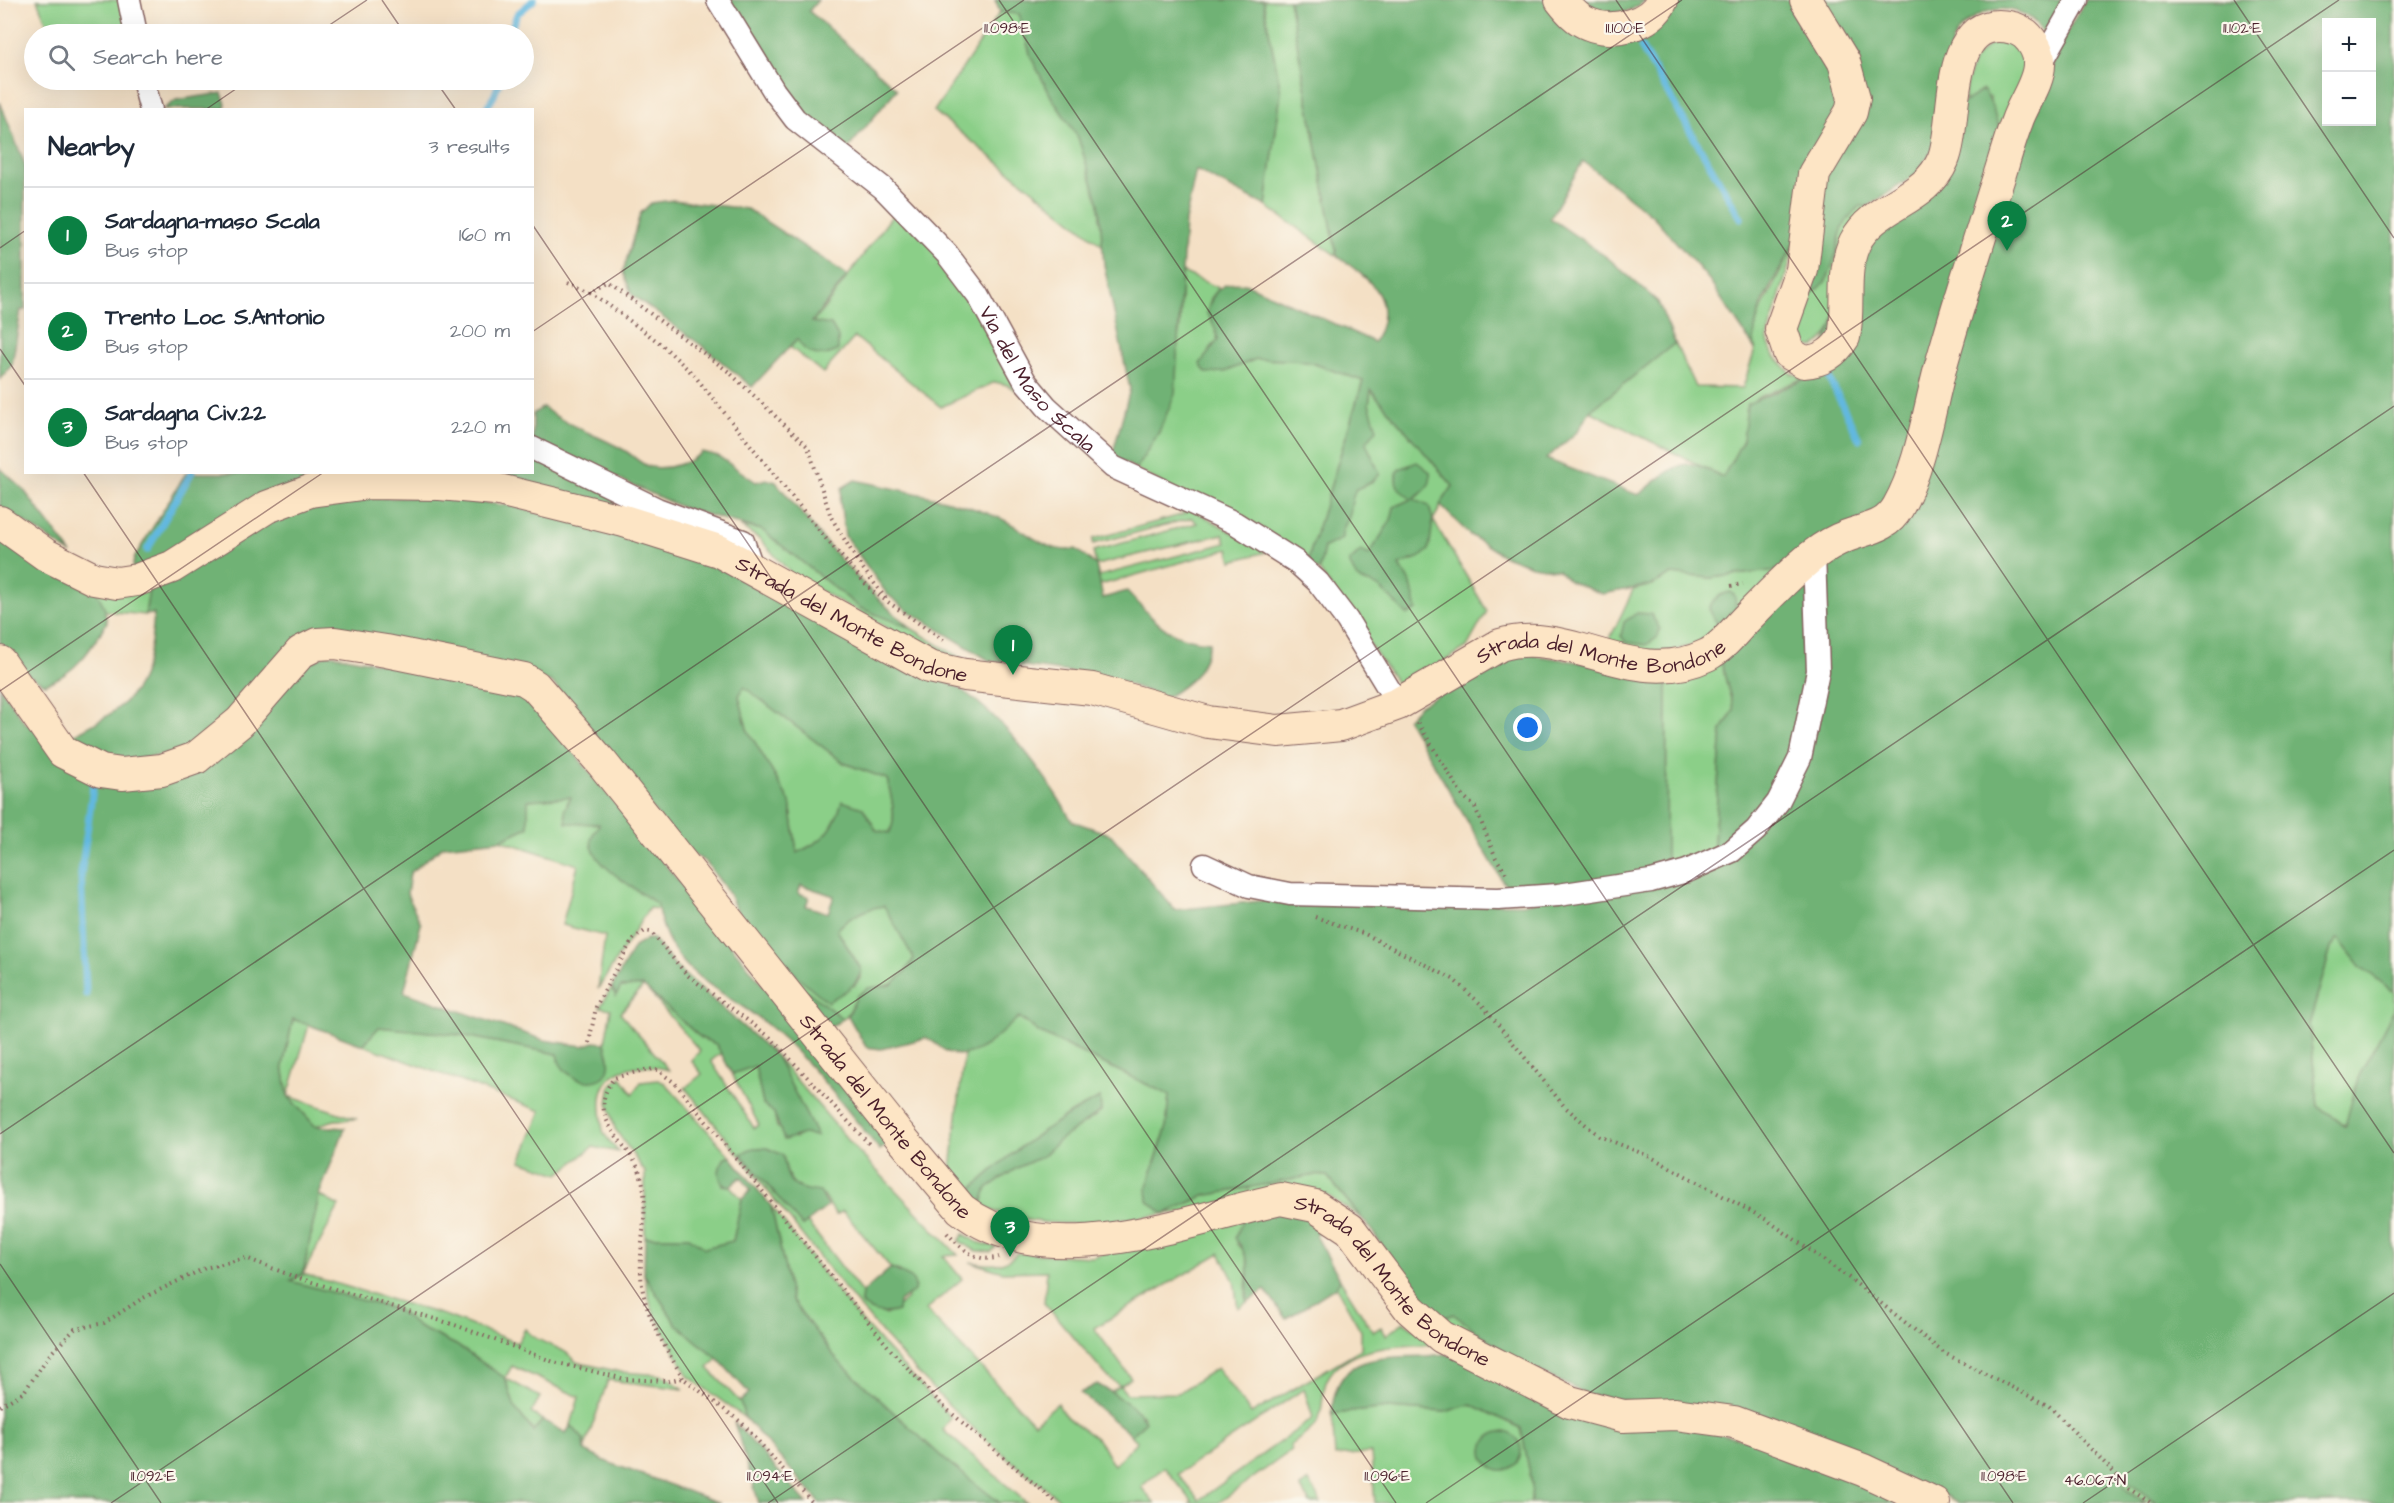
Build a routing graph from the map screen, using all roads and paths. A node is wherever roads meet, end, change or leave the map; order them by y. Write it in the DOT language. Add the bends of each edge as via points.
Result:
graph roads {
  1 [pos="129,0"];
  2 [pos="718,0"];
  3 [pos="1561,0"];
  4 [pos="1662,0"];
  5 [pos="1806,0"];
  6 [pos="2077,0"];
  7 [pos="134,24"];
  8 [pos="2040,64"];
  9 [pos="147,90"];
  10 [pos="151,108"];
  11 [pos="568,282"];
  12 [pos="591,292"];
  13 [pos="534,448"];
  14 [pos="0,522"];
  15 [pos="1814,554"];
  16 [pos="752,567"];
  17 [pos="891,606"];
  18 [pos="948,644"];
  19 [pos="0,662"];
  20 [pos="1398,704"];
  21 [pos="1204,865"];
  22 [pos="1290,894"];
  23 [pos="1522,898"];
  24 [pos="589,1043"];
  25 [pos="875,1151"];
  26 [pos="945,1231"];
  27 [pos="1009,1233"];
  28 [pos="683,1378"];
  29 [pos="0,1406"];
  30 [pos="813,1503"];
  31 [pos="1057,1503"];
  32 [pos="1934,1503"];
  33 [pos="2151,1503"];
  1 -- 7 [label="street"];
  2 -- 20 [label="street, Via del Maso Scala" via="795,119 883,188 954,263 978,295 1025,381 1047,407 1113,467 1235,523 1295,561 1318,582 1347,620"];
  3 -- 4 [label="street" via="1586,23 1608,28 1638,22"];
  5 -- 8 [label="street" via="1844,62 1854,98 1851,112 1814,174 1803,270 1781,329 1789,353 1804,362 1829,355 1844,336 1849,257 1856,239 1874,219 1922,189 1942,162 1953,118 1954,80 1972,38 1994,26 2022,31 2037,49"];
  6 -- 8 [label="street"];
  8 -- 15 [label="street, Strada del Monte Bondone" via="2017,120 1898,508 1886,523 1846,536"];
  9 -- 10 [label="street"];
  11 -- 12 [label="path"];
  12 -- 17 [label="path" via="661,344 694,375 826,540 872,591"];
  12 -- 17 [label="path" via="609,284 729,372 808,447 831,517"];
  13 -- 16 [label="street" via="657,508 743,541"];
  14 -- 16 [label="street, Strada del Monte Bondone" via="46,555 94,579 117,583 145,578 172,567 289,497 347,485 440,484 495,489 624,521 719,551"];
  15 -- 20 [label="street, Strada del Monte Bondone" via="1719,647 1694,659 1671,665 1625,663 1561,644 1517,640 1500,645"];
  15 -- 23 [label="street" via="1818,670 1800,758 1778,802 1756,830 1732,851 1687,871 1611,888"];
  16 -- 20 [label="street, Strada del Monte Bondone" via="929,668 1092,689 1208,722 1278,731 1341,725"];
  17 -- 18 [label="path"];
  19 -- 27 [label="street, Strada del Monte Bondone" via="63,752 101,771 122,774 162,770 196,758 240,722 301,652 316,644 386,651 524,679 535,686 602,763 961,1209"];
  20 -- 23 [label="path" via="1417,722 1462,795 1474,807 1496,858"];
  21 -- 22 [label="street" via="1249,886"];
  22 -- 23 [label="street"];
  22 -- 33 [label="path" via="1289,898 1303,912 1365,934 1453,979 1484,1006 1564,1106 1599,1136 1651,1157 1767,1220 1944,1353 2049,1406 2131,1490"];
  24 -- 25 [label="path" via="602,995 633,940 639,934 651,932 687,975 771,1038"];
  26 -- 27 [label="path" via="961,1248 990,1260 1002,1255"];
  27 -- 32 [label="street, Strada del Monte Bondone" via="1048,1241 1123,1236 1281,1199 1299,1201 1332,1214 1350,1229 1403,1301 1425,1324 1448,1341 1570,1402 1623,1416 1675,1414 1734,1422 1863,1470"];
  28 -- 29 [label="path" via="625,1379 554,1362 444,1321 295,1277 246,1258 205,1268 143,1298 104,1323 75,1329 50,1354 24,1392"];
  28 -- 30 [label="path" via="742,1423"];
  28 -- 31 [label="path" via="644,1303 641,1175 611,1132 606,1112 606,1089 614,1078 648,1069 657,1070 675,1083 841,1290 943,1406"];
}
